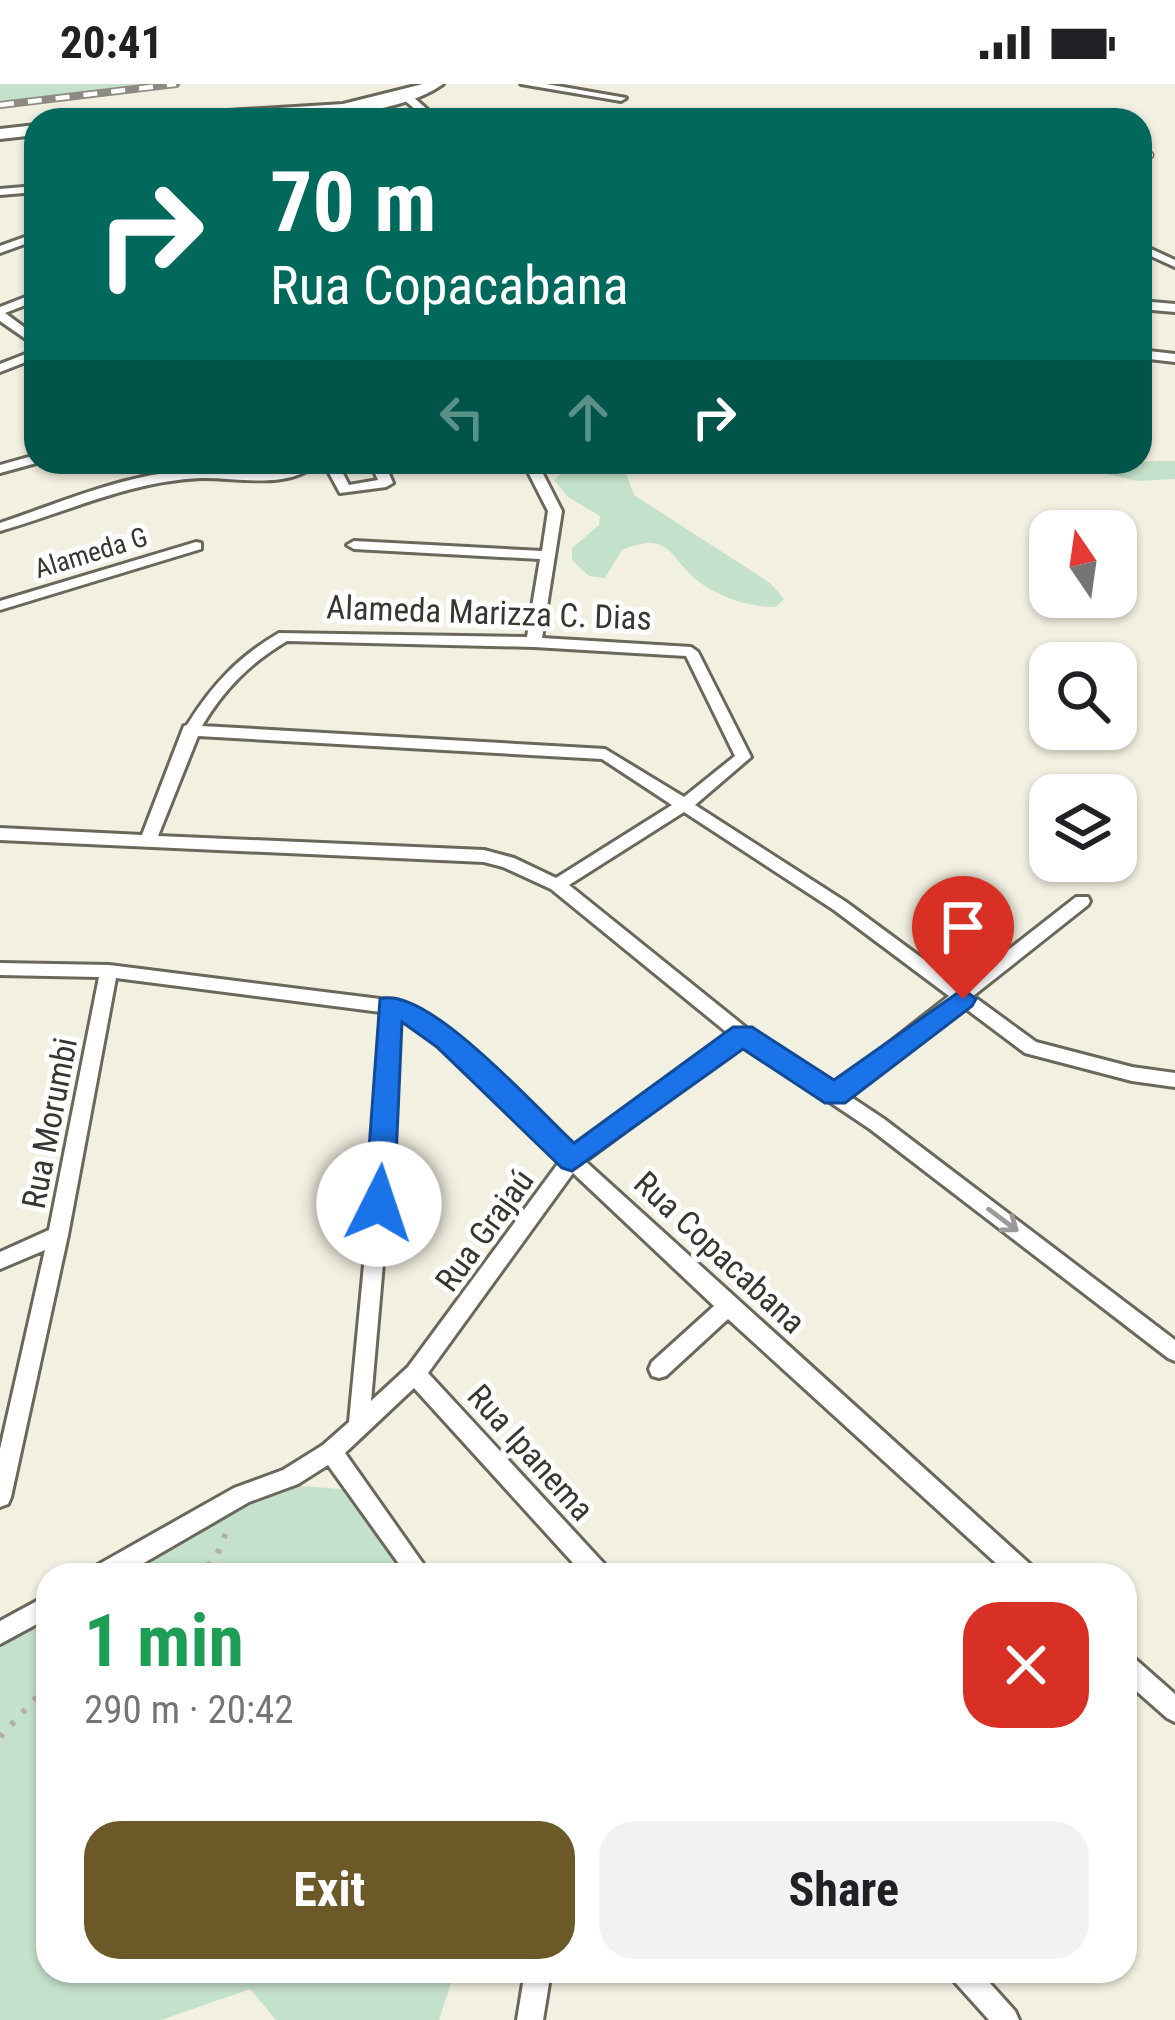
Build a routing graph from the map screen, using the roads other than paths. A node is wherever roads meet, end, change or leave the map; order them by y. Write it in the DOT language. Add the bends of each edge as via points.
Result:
graph roads {
  1 [pos="436,84"];
  2 [pos="526,84"];
  3 [pos="406,97"];
  4 [pos="621,98"];
  5 [pos="317,108"];
  6 [pos="419,108"];
  7 [pos="252,474"];
  8 [pos="336,474"];
  9 [pos="382,474"];
  10 [pos="536,474"];
  11 [pos="0,527"];
  12 [pos="353,545"];
  13 [pos="196,546"];
  14 [pos="548,555"];
  15 [pos="0,606"];
  16 [pos="533,642"];
  17 [pos="189,730"];
  18 [pos="687,803"];
  19 [pos="0,834"];
  20 [pos="148,842"];
  21 [pos="557,885"];
  22 [pos="1082,901"];
  23 [pos="0,969"];
  24 [pos="110,971"];
  25 [pos="963,999"];
  26 [pos="389,1006"];
  27 [pos="743,1035"];
  28 [pos="1175,1079"];
  29 [pos="835,1095"];
  30 [pos="572,1160"];
  31 [pos="58,1235"];
  32 [pos="0,1261"];
  33 [pos="728,1306"];
  34 [pos="1175,1352"];
  35 [pos="659,1369"];
  36 [pos="415,1374"];
  37 [pos="359,1423"];
  38 [pos="331,1452"];
  39 [pos="0,1497"];
  40 [pos="123,1563"];
  41 [pos="411,1563"];
  42 [pos="588,1563"];
  43 [pos="1012,1563"];
  44 [pos="36,1613"];
  45 [pos="0,1634"];
  46 [pos="1137,1676"];
  47 [pos="1175,1710"];
  48 [pos="536,1983"];
  49 [pos="973,1983"];
  50 [pos="530,2020"];
  51 [pos="1006,2020"];
  1 -- 3 [label="main road"];
  2 -- 4 [label="street"];
  3 -- 5 [label="main road"];
  3 -- 6 [label="street"];
  7 -- 11 [label="street" via="172,476"];
  8 -- 9 [label="street" via="354,492 386,483"];
  10 -- 14 [label="street" via="555,511"];
  12 -- 14 [label="street"];
  13 -- 15 [label="street, Alameda G"];
  14 -- 16 [label="street"];
  16 -- 17 [label="street, Alameda Marizza C. Dias" via="284,636 220,686"];
  16 -- 18 [label="street, Alameda Marizza C. Dias" via="691,652 743,757"];
  17 -- 18 [label="street" via="588,750"];
  17 -- 20 [label="street"];
  18 -- 21 [label="street"];
  18 -- 25 [label="street"];
  19 -- 20 [label="street"];
  20 -- 21 [label="street" via="484,856"];
  21 -- 27 [label="street"];
  22 -- 25 [label="street"];
  23 -- 24 [label="street, Rua Copacabana"];
  24 -- 26 [label="street, Rua Copacabana"];
  24 -- 31 [label="street, Rua Morumbi"];
  25 -- 28 [label="street" via="1030,1048"];
  25 -- 29 [label="street"];
  26 -- 30 [label="street, Rua Copacabana" via="446,1040"];
  26 -- 37 [label="street"];
  27 -- 29 [label="street"];
  27 -- 30 [label="street, Rua Grajaú"];
  29 -- 34 [label="street, one-way"];
  30 -- 33 [label="street, Rua Copacabana"];
  30 -- 36 [label="street, Rua Grajaú"];
  31 -- 32 [label="street"];
  31 -- 39 [label="street, Rua Morumbi"];
  33 -- 35 [label="street"];
  33 -- 43 [label="street, Rua Copacabana"];
  36 -- 37 [label="street, Rua Grajaú"];
  36 -- 42 [label="street, Rua Ipanema"];
  37 -- 38 [label="street, Rua Grajaú"];
  38 -- 40 [label="street, Rua Grajaú"];
  38 -- 41 [label="street"];
  44 -- 45 [label="street"];
  46 -- 47 [label="street"];
  48 -- 50 [label="street"];
  49 -- 51 [label="street"];
}
